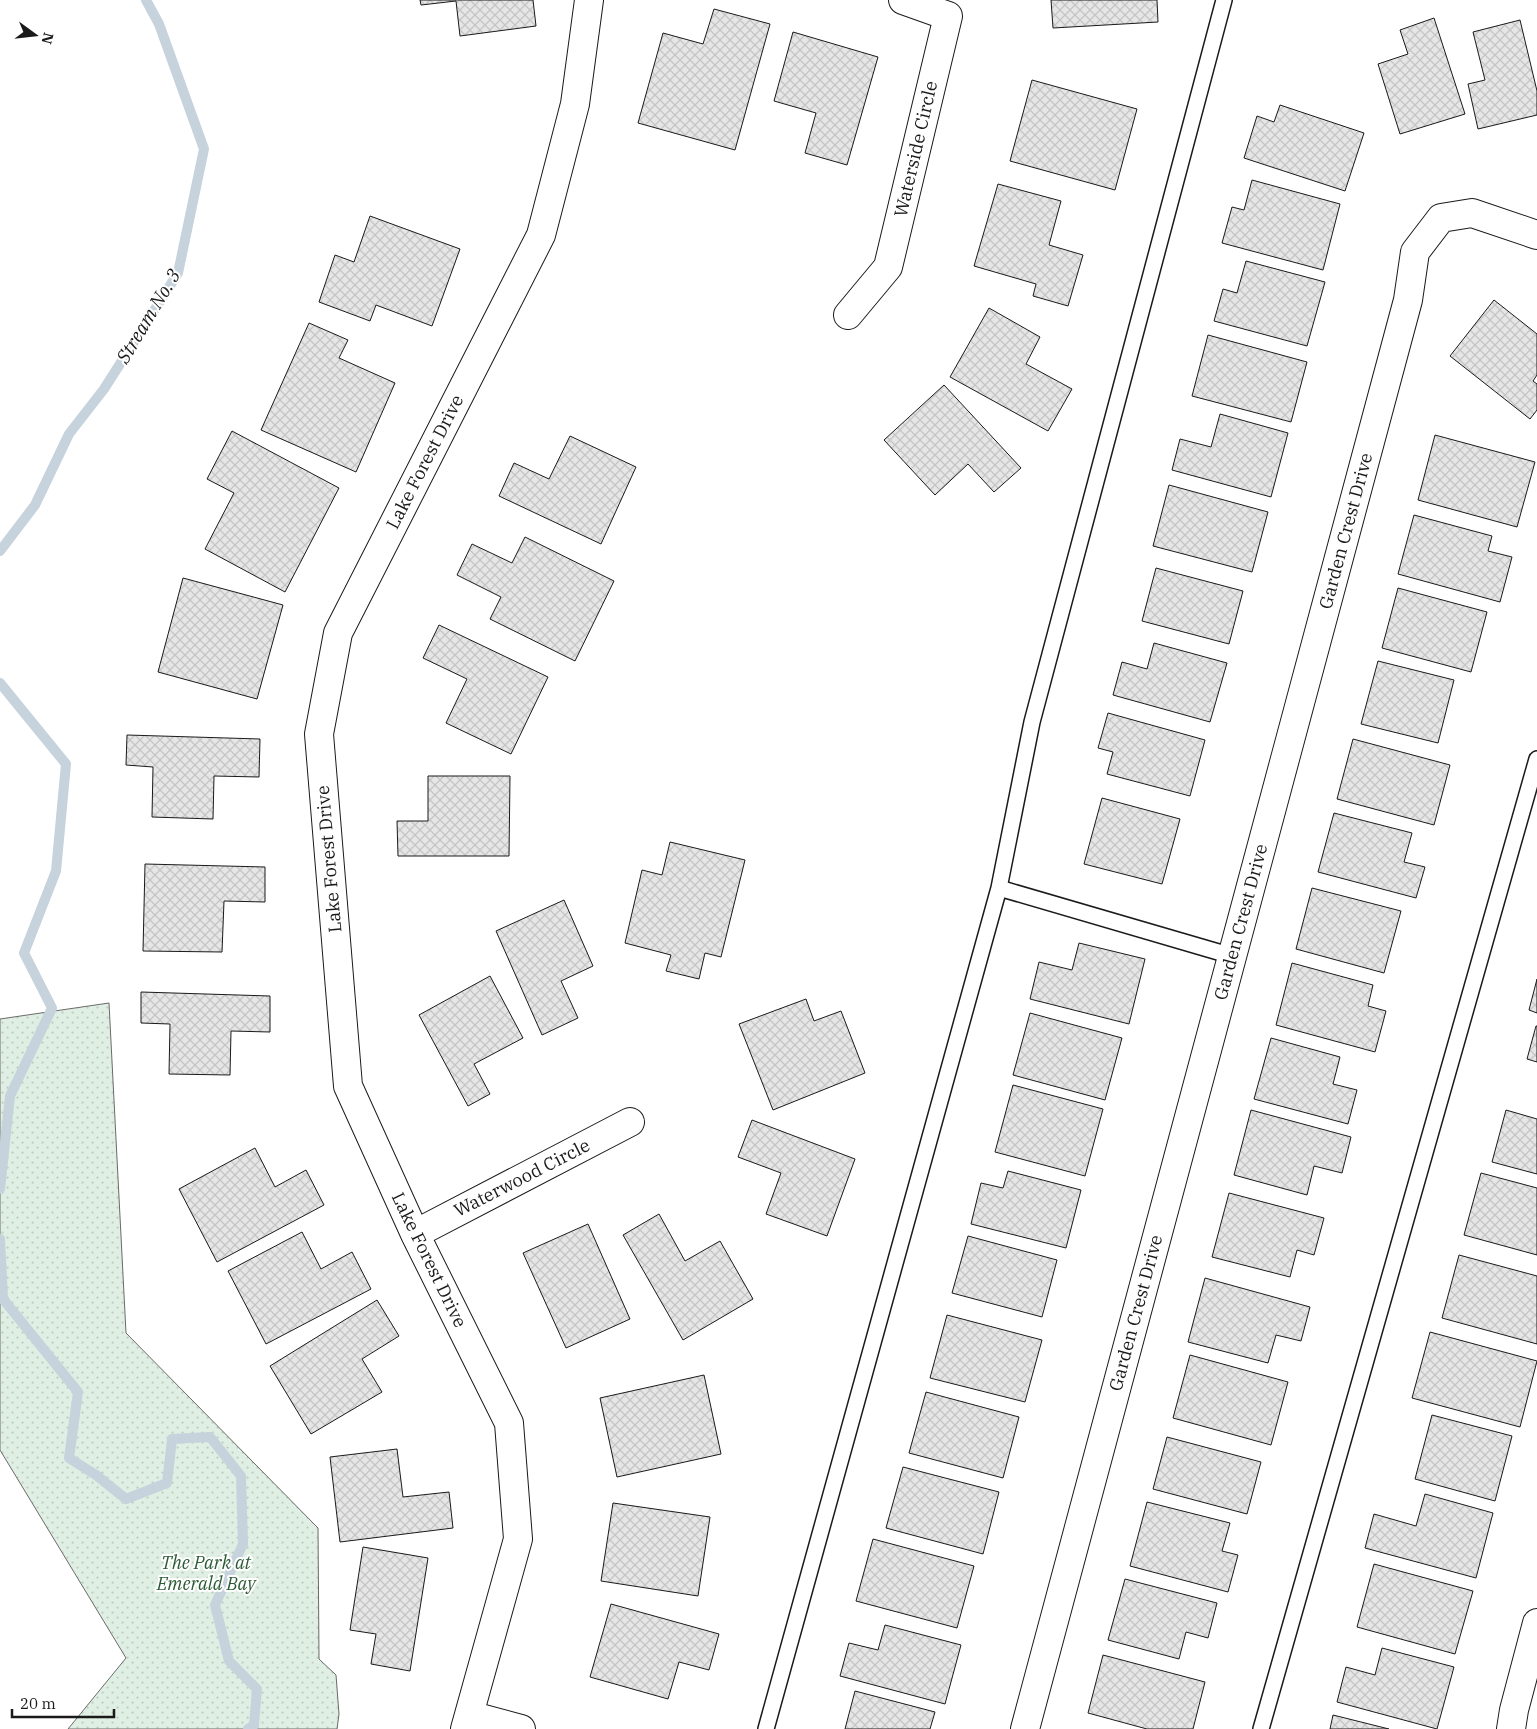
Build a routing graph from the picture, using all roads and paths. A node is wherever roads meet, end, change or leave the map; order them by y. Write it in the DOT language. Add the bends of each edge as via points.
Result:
graph roads {
  1 [pos="589,0"];
  2 [pos="903,0"];
  3 [pos="1224,0"];
  4 [pos="1537,236"];
  5 [pos="848,315"];
  6 [pos="1537,759"];
  7 [pos="999,888"];
  8 [pos="1232,956"];
  9 [pos="630,1122"];
  10 [pos="415,1234"];
  11 [pos="1537,1623"];
  12 [pos="467,1722"];
  13 [pos="521,1729"];
  14 [pos="766,1729"];
  15 [pos="1025,1729"];
  16 [pos="1261,1729"];
  17 [pos="1511,1729"];
  1 -- 10 [label="street, Lake Forest Drive" via="575,104 541,235 338,633 320,734 348,1086"];
  2 -- 5 [label="street, Waterside Circle" via="948,16 888,267"];
  3 -- 7 [label="lane" via="1032,722"];
  4 -- 8 [label="street, Garden Crest Drive" via="1472,213 1441,218 1415,252 1408,300"];
  6 -- 16 [label="lane"];
  7 -- 8 [label="lane"];
  7 -- 14 [label="lane"];
  8 -- 15 [label="street, Garden Crest Drive"];
  9 -- 10 [label="street, Waterwood Circle"];
  10 -- 12 [label="street, Lake Forest Drive" via="509,1423 518,1539"];
  11 -- 17 [label="street"];
  12 -- 13 [label="street"];
}
